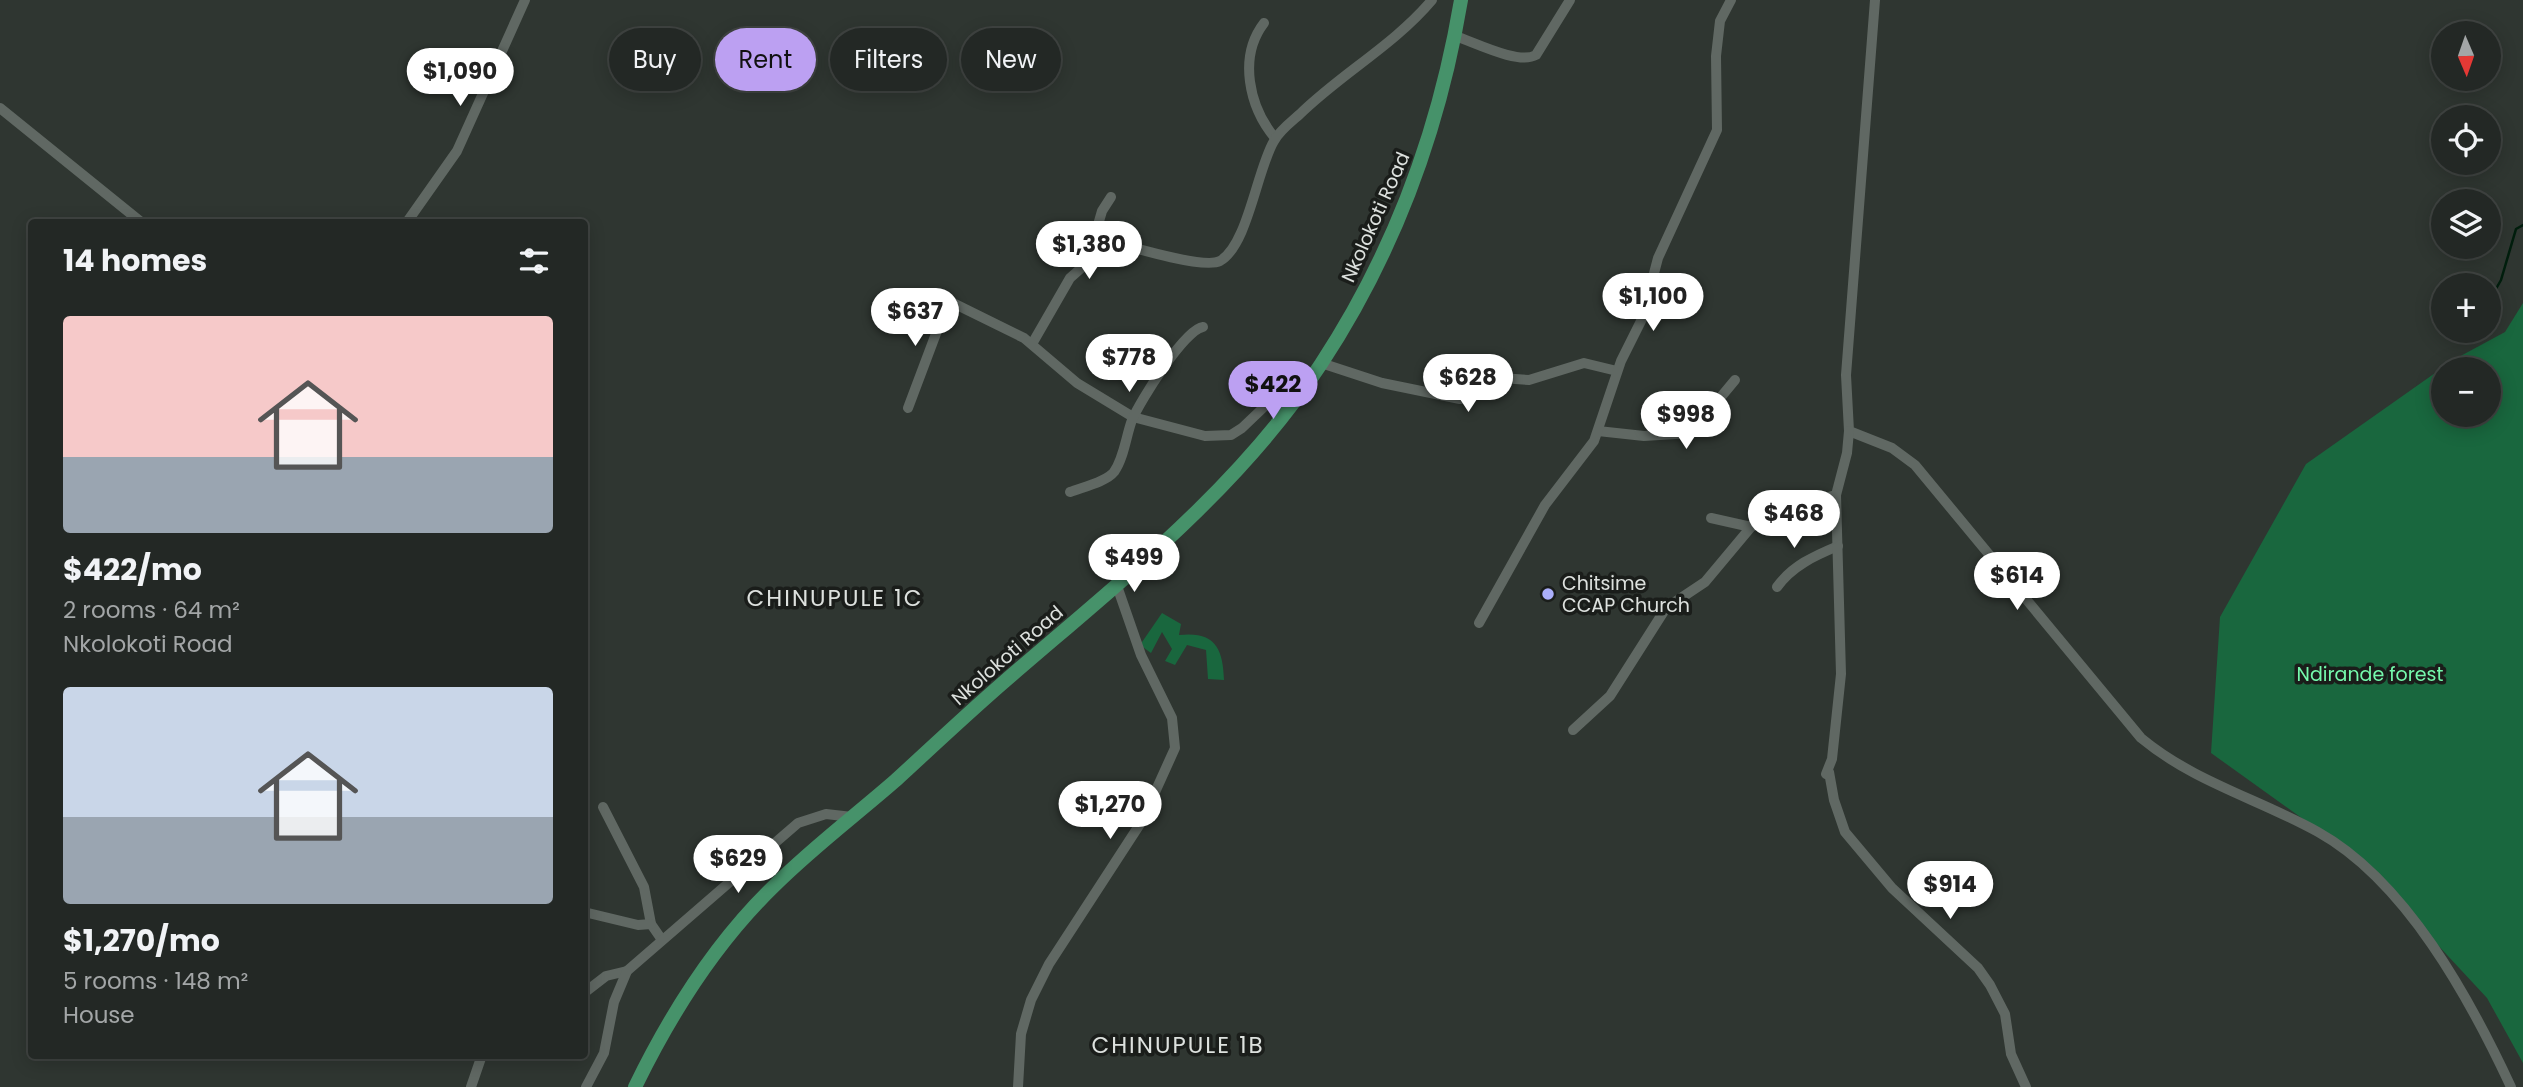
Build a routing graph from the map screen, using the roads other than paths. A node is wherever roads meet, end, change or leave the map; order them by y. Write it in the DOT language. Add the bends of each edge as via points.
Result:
graph roads {
  1 [pos="525,0"];
  2 [pos="1432,0"];
  3 [pos="1461,0"];
  4 [pos="1570,0"];
  5 [pos="1731,0"];
  6 [pos="1875,0"];
  7 [pos="1264,23"];
  8 [pos="1455,36"];
  9 [pos="0,108"];
  10 [pos="1275,138"];
  11 [pos="1111,197"];
  12 [pos="137,219"];
  13 [pos="409,219"];
  14 [pos="1096,237"];
  15 [pos="1203,327"];
  16 [pos="1032,344"];
  17 [pos="1321,363"];
  18 [pos="1617,371"];
  19 [pos="1735,380"];
  20 [pos="1308,382"];
  21 [pos="908,408"];
  22 [pos="1133,417"];
  23 [pos="1598,431"];
  24 [pos="1849,431"];
  25 [pos="1070,492"];
  26 [pos="1836,495"];
  27 [pos="1711,518"];
  28 [pos="1751,527"];
  29 [pos="1838,545"];
  30 [pos="1117,586"];
  31 [pos="1777,587"];
  32 [pos="1479,623"];
  33 [pos="1573,730"];
  34 [pos="603,807"];
  35 [pos="852,817"];
  36 [pos="588,913"];
  37 [pos="652,924"];
  38 [pos="662,940"];
  39 [pos="627,971"];
  40 [pos="588,990"];
  41 [pos="481,1059"];
  42 [pos="471,1087"];
  43 [pos="586,1087"];
  44 [pos="635,1087"];
  45 [pos="1018,1087"];
  46 [pos="2025,1087"];
  47 [pos="2511,1087"];
  1 -- 13 [label="street" via="457,151"];
  2 -- 10 [label="street" via="1396,38 1343,74"];
  3 -- 8 [label="main road, Nkolokoti Road"];
  4 -- 8 [label="street" via="1532,57 1512,56"];
  5 -- 18 [label="street" via="1720,21 1716,56 1717,130 1658,258 1642,319"];
  6 -- 24 [label="street" via="1846,376"];
  7 -- 10 [label="street" via="1251,47 1249,70 1257,110"];
  8 -- 17 [label="main road, Nkolokoti Road" via="1418,174 1387,248"];
  9 -- 12 [label="street"];
  10 -- 14 [label="street" via="1244,224 1230,251 1217,262 1168,256"];
  11 -- 14 [label="street" via="1102,211"];
  14 -- 16 [label="street" via="1087,263 1070,278"];
  15 -- 22 [label="street" via="1186,338"];
  16 -- 21 [label="street" via="948,304"];
  16 -- 22 [label="street" via="1077,383"];
  17 -- 18 [label="street" via="1382,383 1460,399 1486,377 1529,380 1584,363"];
  17 -- 20 [label="main road, Nkolokoti Road"];
  18 -- 23 [label="street"];
  19 -- 23 [label="street" via="1691,433 1644,436"];
  20 -- 22 [label="street" via="1285,378 1254,419 1231,435 1205,436"];
  20 -- 30 [label="main road, Nkolokoti Road" via="1207,501"];
  22 -- 25 [label="street" via="1112,474"];
  23 -- 32 [label="street" via="1584,457 1539,514"];
  24 -- 26 [label="street"];
  24 -- 47 [label="street" via="1892,448 1914,465 2141,738 2167,760 2320,833 2366,867 2441,961"];
  26 -- 28 [label="street" via="1787,507"];
  26 -- 29 [label="street"];
  27 -- 28 [label="street"];
  28 -- 33 [label="street" via="1705,582 1665,608 1610,696"];
  29 -- 31 [label="street" via="1785,575"];
  29 -- 46 [label="street" via="1841,674 1827,773 1845,832 1892,888 1979,968 2005,1014 2011,1054"];
  30 -- 35 [label="main road, Nkolokoti Road"];
  30 -- 45 [label="street" via="1141,655 1172,718 1175,748 1142,821 1049,964 1031,1000 1021,1034"];
  34 -- 37 [label="street" via="644,887"];
  35 -- 38 [label="street" via="826,814 798,823"];
  35 -- 44 [label="main road, Nkolokoti Road" via="774,886 741,923 668,1025"];
  36 -- 37 [label="street"];
  37 -- 38 [label="street"];
  38 -- 39 [label="street"];
  39 -- 40 [label="street" via="606,976"];
  39 -- 43 [label="street" via="614,1002 604,1053"];
  41 -- 42 [label="street"];
}
